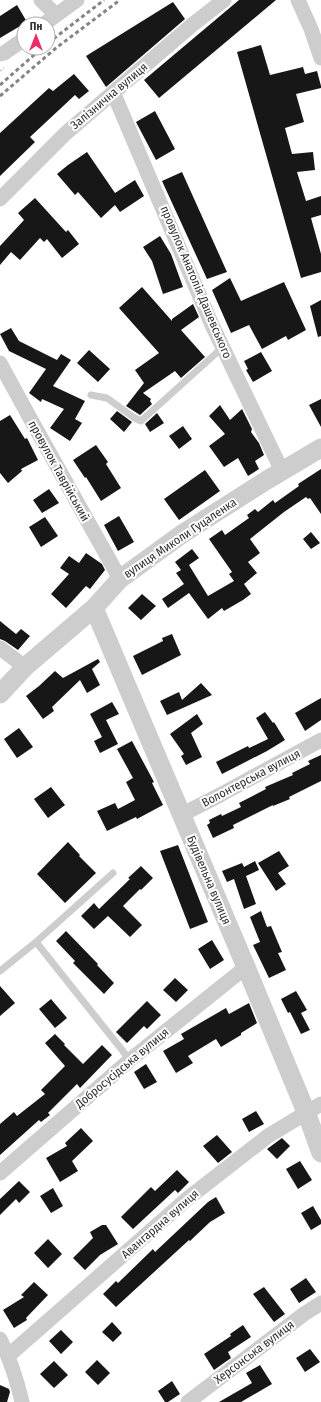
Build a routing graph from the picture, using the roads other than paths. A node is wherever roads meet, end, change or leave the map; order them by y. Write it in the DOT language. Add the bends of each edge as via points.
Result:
graph roads {
  1 [pos="42,0"];
  2 [pos="77,0"];
  3 [pos="224,0"];
  4 [pos="298,0"];
  5 [pos="56,15"];
  6 [pos="16,45"];
  7 [pos="0,54"];
  8 [pos="321,58"];
  9 [pos="113,92"];
  10 [pos="0,200"];
  11 [pos="223,347"];
  12 [pos="0,363"];
  13 [pos="91,395"];
  14 [pos="321,448"];
  15 [pos="282,471"];
  16 [pos="120,579"];
  17 [pos="94,608"];
  18 [pos="0,648"];
  19 [pos="25,667"];
  20 [pos="0,694"];
  21 [pos="321,740"];
  22 [pos="181,815"];
  23 [pos="114,874"];
  24 [pos="36,942"];
  25 [pos="246,967"];
  26 [pos="0,971"];
  27 [pos="130,1060"];
  28 [pos="314,1108"];
  29 [pos="321,1153"];
  30 [pos="0,1173"];
  31 [pos="321,1303"];
  32 [pos="0,1339"];
  33 [pos="8,1356"];
  34 [pos="22,1402"];
  35 [pos="188,1402"];
  1 -- 5 [label="street"];
  2 -- 5 [label="street"];
  3 -- 9 [label="street, Залізнична вулиця"];
  4 -- 8 [label="street"];
  6 -- 7 [label="street"];
  9 -- 10 [label="street, Залізнична вулиця" via="66,133"];
  9 -- 11 [label="street, провулок Анатолія Дашевського"];
  11 -- 13 [label="lane" via="141,421 107,398"];
  11 -- 15 [label="street, провулок Анатолія Дашевського"];
  12 -- 16 [label="street, провулок Таврійський"];
  14 -- 15 [label="street, вулиця Миколи Гуцаленка"];
  15 -- 16 [label="street, вулиця Миколи Гуцаленка" via="182,534"];
  16 -- 17 [label="street, вулиця Миколи Гуцаленка"];
  17 -- 19 [label="street, вулиця Миколи Гуцаленка"];
  17 -- 22 [label="street, Будівельна вулиця"];
  18 -- 19 [label="street"];
  19 -- 20 [label="street, вулиця Миколи Гуцаленка"];
  21 -- 22 [label="street, Волонтерська вулиця"];
  22 -- 25 [label="street, Будівельна вулиця"];
  23 -- 24 [label="lane"];
  24 -- 26 [label="lane"];
  24 -- 27 [label="lane"];
  25 -- 27 [label="street, Добросусідська вулиця"];
  25 -- 28 [label="street, Будівельна вулиця"];
  27 -- 30 [label="street, Добросусідська вулиця"];
  28 -- 29 [label="street, Будівельна вулиця"];
  28 -- 33 [label="street, Авангардна вулиця" via="268,1136 187,1198"];
  31 -- 35 [label="street, Херсонська вулиця"];
  32 -- 33 [label="street"];
  33 -- 34 [label="street"];
}
